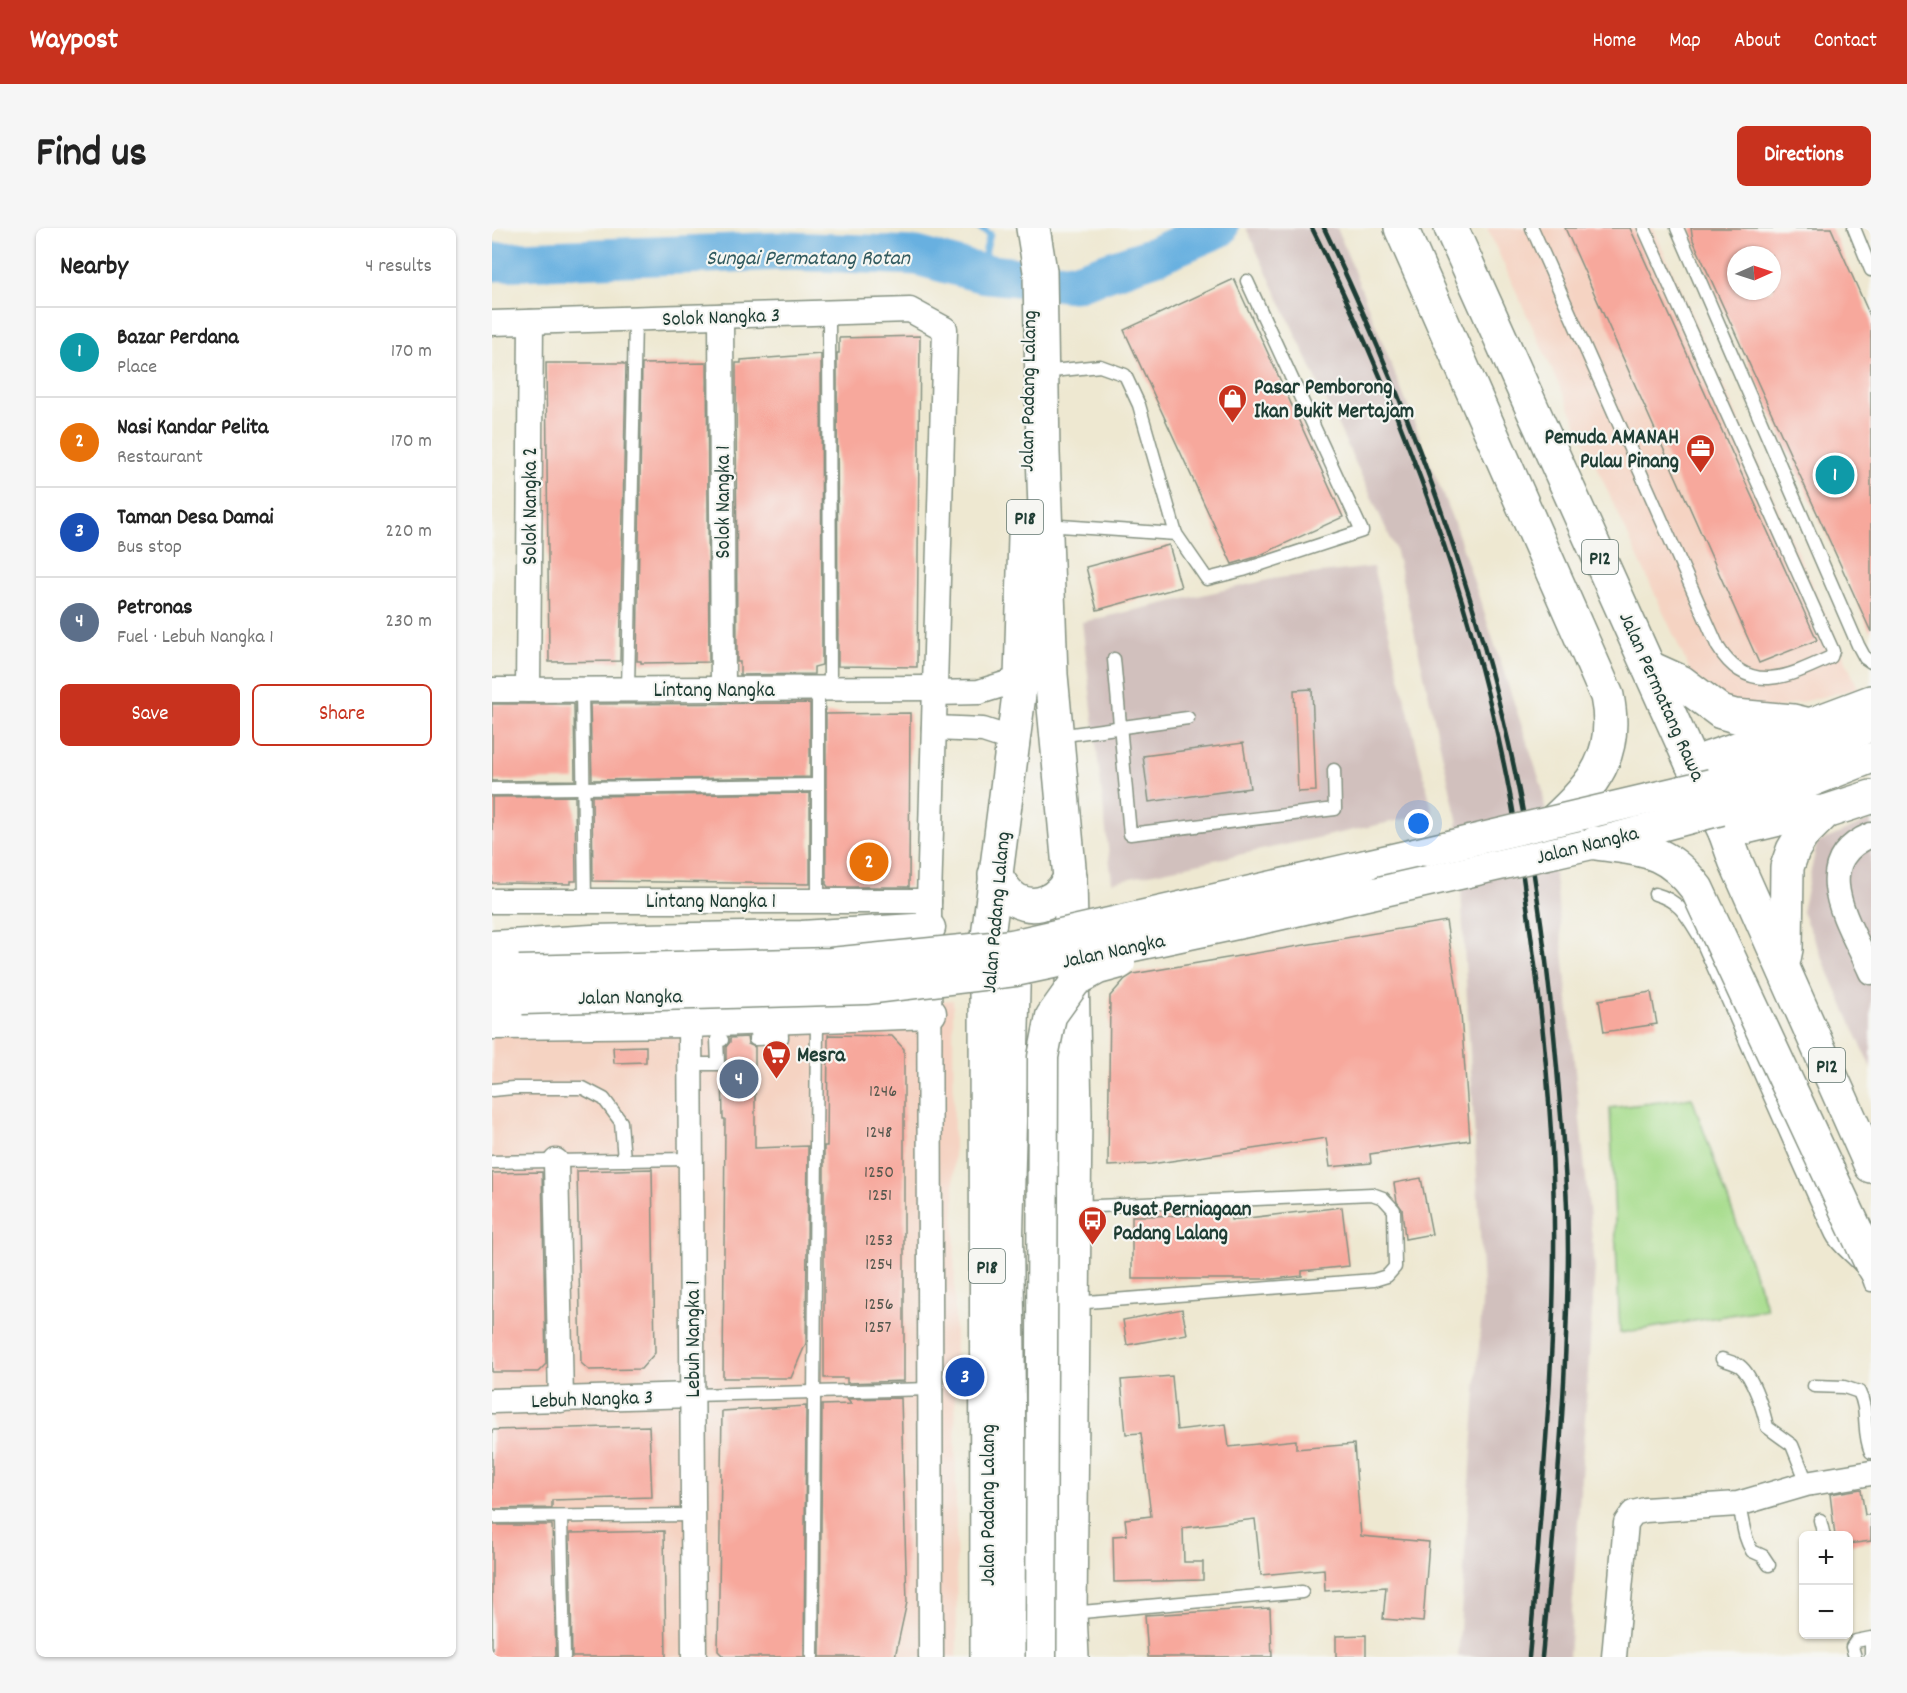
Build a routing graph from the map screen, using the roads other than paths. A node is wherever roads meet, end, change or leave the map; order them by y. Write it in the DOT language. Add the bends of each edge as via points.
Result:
graph roads {
  1 [pos="1401,228"];
  2 [pos="1451,228"];
  3 [pos="1532,228"];
  4 [pos="1644,228"];
  5 [pos="1677,228"];
  6 [pos="1854,228"];
  7 [pos="1868,256"];
  8 [pos="1033,258"];
  9 [pos="1871,270"];
  10 [pos="1247,281"];
  11 [pos="830,313"];
  12 [pos="721,316"];
  13 [pos="635,319"];
  14 [pos="531,322"];
  15 [pos="492,323"];
  16 [pos="1041,372"];
  17 [pos="1045,525"];
  18 [pos="1176,534"];
  19 [pos="1114,659"];
  20 [pos="1871,662"];
  21 [pos="1650,668"];
  22 [pos="1021,679"];
  23 [pos="824,688"];
  24 [pos="582,689"];
  25 [pos="628,689"];
  26 [pos="723,689"];
  27 [pos="492,690"];
  28 [pos="528,690"];
  29 [pos="935,690"];
  30 [pos="1871,702"];
  31 [pos="1188,718"];
  32 [pos="1810,725"];
  33 [pos="1871,726"];
  34 [pos="1120,727"];
  35 [pos="934,728"];
  36 [pos="1057,736"];
  37 [pos="1014,740"];
  38 [pos="1871,758"];
  39 [pos="1334,770"];
  40 [pos="818,785"];
  41 [pos="583,788"];
  42 [pos="492,789"];
  43 [pos="1712,797"];
  44 [pos="1871,797"];
  45 [pos="1825,812"];
  46 [pos="1553,822"];
  47 [pos="1871,835"];
  48 [pos="1596,843"];
  49 [pos="995,875"];
  50 [pos="1070,878"];
  51 [pos="1655,894"];
  52 [pos="585,900"];
  53 [pos="818,900"];
  54 [pos="492,901"];
  55 [pos="929,915"];
  56 [pos="1260,919"];
  57 [pos="863,932"];
  58 [pos="492,946"];
  59 [pos="1071,955"];
  60 [pos="1004,956"];
  61 [pos="1869,962"];
  62 [pos="1783,964"];
  63 [pos="511,980"];
  64 [pos="492,998"];
  65 [pos="931,1013"];
  66 [pos="868,1015"];
  67 [pos="817,1018"];
  68 [pos="781,1019"];
  69 [pos="690,1022"];
  70 [pos="492,1024"];
  71 [pos="755,1039"];
  72 [pos="722,1040"];
  73 [pos="690,1064"];
  74 [pos="492,1090"];
  75 [pos="691,1159"];
  76 [pos="624,1160"];
  77 [pos="556,1161"];
  78 [pos="492,1162"];
  79 [pos="1871,1166"];
  80 [pos="1074,1207"];
  81 [pos="1871,1263"];
  82 [pos="1871,1285"];
  83 [pos="1073,1303"];
  84 [pos="1722,1359"];
  85 [pos="1814,1386"];
  86 [pos="931,1389"];
  87 [pos="815,1392"];
  88 [pos="693,1395"];
  89 [pos="561,1400"];
  90 [pos="492,1401"];
  91 [pos="1871,1452"];
  92 [pos="1871,1473"];
  93 [pos="1806,1484"];
  94 [pos="1738,1504"];
  95 [pos="693,1515"];
  96 [pos="492,1517"];
  97 [pos="561,1517"];
  98 [pos="1820,1520"];
  99 [pos="1823,1531"];
  100 [pos="1769,1565"];
  101 [pos="1302,1592"];
  102 [pos="1070,1613"];
  103 [pos="1853,1637"];
  104 [pos="1871,1638"];
  105 [pos="1856,1641"];
  106 [pos="1871,1644"];
  107 [pos="564,1657"];
  108 [pos="694,1657"];
  109 [pos="812,1657"];
  110 [pos="931,1657"];
  111 [pos="987,1657"];
  112 [pos="1013,1657"];
  113 [pos="1041,1657"];
  114 [pos="1072,1657"];
  115 [pos="1614,1657"];
  116 [pos="1855,1657"];
  117 [pos="1871,1657"];
  1 -- 46 [label="main road" via="1607,696 1611,729 1603,760 1580,797"];
  2 -- 21 [label="main road, Jalan Permatang Rawa / P12"];
  3 -- 4 [label="lane" via="1718,648 1726,661 1744,674 1780,678 1831,657 1833,651"];
  5 -- 20 [label="lane" via="1858,645"];
  6 -- 7 [label="lane"];
  7 -- 9 [label="lane"];
  8 -- 16 [label="main road, Jalan Padang Lalang / P18"];
  8 -- 22 [label="main road, Jalan Padang Lalang / P18"];
  10 -- 18 [label="lane" via="1362,531 1207,579"];
  11 -- 12 [label="street, Solok Nangka 3"];
  11 -- 23 [label="lane"];
  11 -- 29 [label="street, Solok Nangka 3" via="910,310 945,329"];
  12 -- 13 [label="street, Solok Nangka 3"];
  12 -- 26 [label="street, Solok Nangka 1"];
  13 -- 14 [label="street, Solok Nangka 3"];
  13 -- 25 [label="lane"];
  14 -- 15 [label="street, Solok Nangka 3"];
  14 -- 28 [label="street, Solok Nangka 2"];
  16 -- 17 [label="main road, Jalan Padang Lalang / P18"];
  16 -- 18 [label="lane" via="1100,366 1125,375 1139,405"];
  17 -- 18 [label="lane"];
  17 -- 36 [label="main road, Jalan Padang Lalang / P18"];
  19 -- 34 [label="lane"];
  21 -- 32 [label="main road" via="1681,682 1721,712"];
  21 -- 43 [label="main road, Jalan Permatang Rawa / P12"];
  22 -- 29 [label="street, Lintang Nangka" via="979,692"];
  22 -- 37 [label="main road, Jalan Padang Lalang / P18"];
  23 -- 26 [label="street, Lintang Nangka"];
  23 -- 29 [label="street, Lintang Nangka"];
  23 -- 40 [label="lane"];
  24 -- 25 [label="street, Lintang Nangka"];
  24 -- 28 [label="street, Lintang Nangka"];
  24 -- 41 [label="lane"];
  25 -- 26 [label="street, Lintang Nangka"];
  27 -- 28 [label="street, Lintang Nangka"];
  29 -- 35 [label="street"];
  30 -- 32 [label="main road"];
  31 -- 34 [label="lane"];
  32 -- 43 [label="main road"];
  33 -- 43 [label="street"];
  34 -- 36 [label="lane"];
  34 -- 39 [label="lane" via="1130,834 1335,809"];
  35 -- 37 [label="street" via="983,730"];
  35 -- 55 [label="street"];
  36 -- 50 [label="main road, Jalan Padang Lalang / P18"];
  37 -- 49 [label="main road, Jalan Padang Lalang / P18"];
  38 -- 43 [label="street" via="1782,793"];
  40 -- 41 [label="lane"];
  40 -- 53 [label="lane"];
  41 -- 42 [label="lane"];
  41 -- 52 [label="lane"];
  43 -- 45 [label="main road" via="1803,813"];
  43 -- 46 [label="street, Jalan Nangka, bridge"];
  43 -- 48 [label="street, Jalan Nangka, bridge"];
  43 -- 62 [label="main road, Jalan Permatang Rawa / P12" via="1735,860"];
  44 -- 45 [label="main road"];
  45 -- 62 [label="main road" via="1802,835 1787,867"];
  46 -- 60 [label="street, Jalan Nangka, bridge"];
  47 -- 61 [label="street" via="1842,855 1835,876 1840,903"];
  48 -- 56 [label="street, Jalan Nangka, bridge"];
  48 -- 81 [label="main road, bridge" via="1664,857 1687,875 1697,889"];
  49 -- 50 [label="main road" via="1017,900 1036,904 1060,894"];
  49 -- 60 [label="main road, Jalan Padang Lalang / P18"];
  50 -- 59 [label="main road, Jalan Padang Lalang / P18"];
  51 -- 82 [label="lane" via="1668,898 1683,911 1700,937 1834,1241 1854,1257"];
  52 -- 53 [label="street, Lintang Nangka 1"];
  52 -- 54 [label="street, Lintang Nangka 1"];
  53 -- 55 [label="street, Lintang Nangka 1"];
  55 -- 57 [label="street"];
  55 -- 65 [label="street"];
  56 -- 60 [label="street, Jalan Nangka, bridge"];
  56 -- 113 [label="street, bridge" via="1098,969 1076,981 1051,1016 1043,1057"];
  57 -- 58 [label="street"];
  57 -- 66 [label="street" via="882,950 889,973 885,998"];
  59 -- 60 [label="main road" via="1045,936 1029,933 1006,938"];
  59 -- 80 [label="main road, Jalan Padang Lalang / P18"];
  60 -- 63 [label="street, Jalan Nangka, bridge" via="866,989"];
  60 -- 111 [label="main road, Jalan Padang Lalang / P18"];
  60 -- 112 [label="street"];
  62 -- 79 [label="main road, Jalan Permatang Rawa / P12"];
  63 -- 64 [label="street, Jalan Nangka"];
  65 -- 66 [label="street"];
  65 -- 86 [label="street"];
  66 -- 67 [label="street"];
  67 -- 68 [label="street"];
  67 -- 87 [label="lane"];
  68 -- 69 [label="street"];
  68 -- 71 [label="lane" via="782,1038"];
  69 -- 70 [label="street"];
  69 -- 73 [label="street, Lebuh Nangka 1"];
  72 -- 73 [label="lane" via="717,1039 718,1064"];
  73 -- 75 [label="street, Lebuh Nangka 1"];
  74 -- 76 [label="lane" via="583,1088 604,1099 621,1122"];
  75 -- 76 [label="lane"];
  75 -- 88 [label="street, Lebuh Nangka 1"];
  76 -- 77 [label="lane"];
  77 -- 78 [label="lane"];
  77 -- 89 [label="street"];
  80 -- 83 [label="main road, Jalan Padang Lalang / P18"];
  80 -- 83 [label="lane" via="1372,1194 1383,1198 1394,1210 1395,1267 1388,1276 1374,1280"];
  83 -- 102 [label="main road, Jalan Padang Lalang / P18"];
  84 -- 93 [label="lane" via="1740,1366 1749,1378 1767,1427 1792,1444"];
  85 -- 91 [label="lane" via="1859,1392 1865,1402"];
  86 -- 87 [label="lane"];
  86 -- 110 [label="street"];
  87 -- 88 [label="lane"];
  87 -- 109 [label="lane"];
  88 -- 89 [label="street, Lebuh Nangka 3"];
  88 -- 95 [label="street, Lebuh Nangka 1"];
  89 -- 90 [label="street, Lebuh Nangka 3"];
  92 -- 93 [label="street"];
  93 -- 94 [label="street"];
  94 -- 100 [label="lane" via="1743,1536 1752,1551 1763,1556"];
  94 -- 115 [label="street" via="1633,1512 1626,1523"];
  95 -- 97 [label="lane"];
  95 -- 108 [label="street, Lebuh Nangka 1"];
  96 -- 97 [label="lane"];
  97 -- 107 [label="lane"];
  98 -- 99 [label="lane"];
  101 -- 102 [label="lane"];
  102 -- 114 [label="main road, Jalan Padang Lalang / P18"];
  103 -- 105 [label="lane"];
  104 -- 105 [label="lane"];
  105 -- 116 [label="lane" via="1852,1647"];
  106 -- 117 [label="lane"];
}
